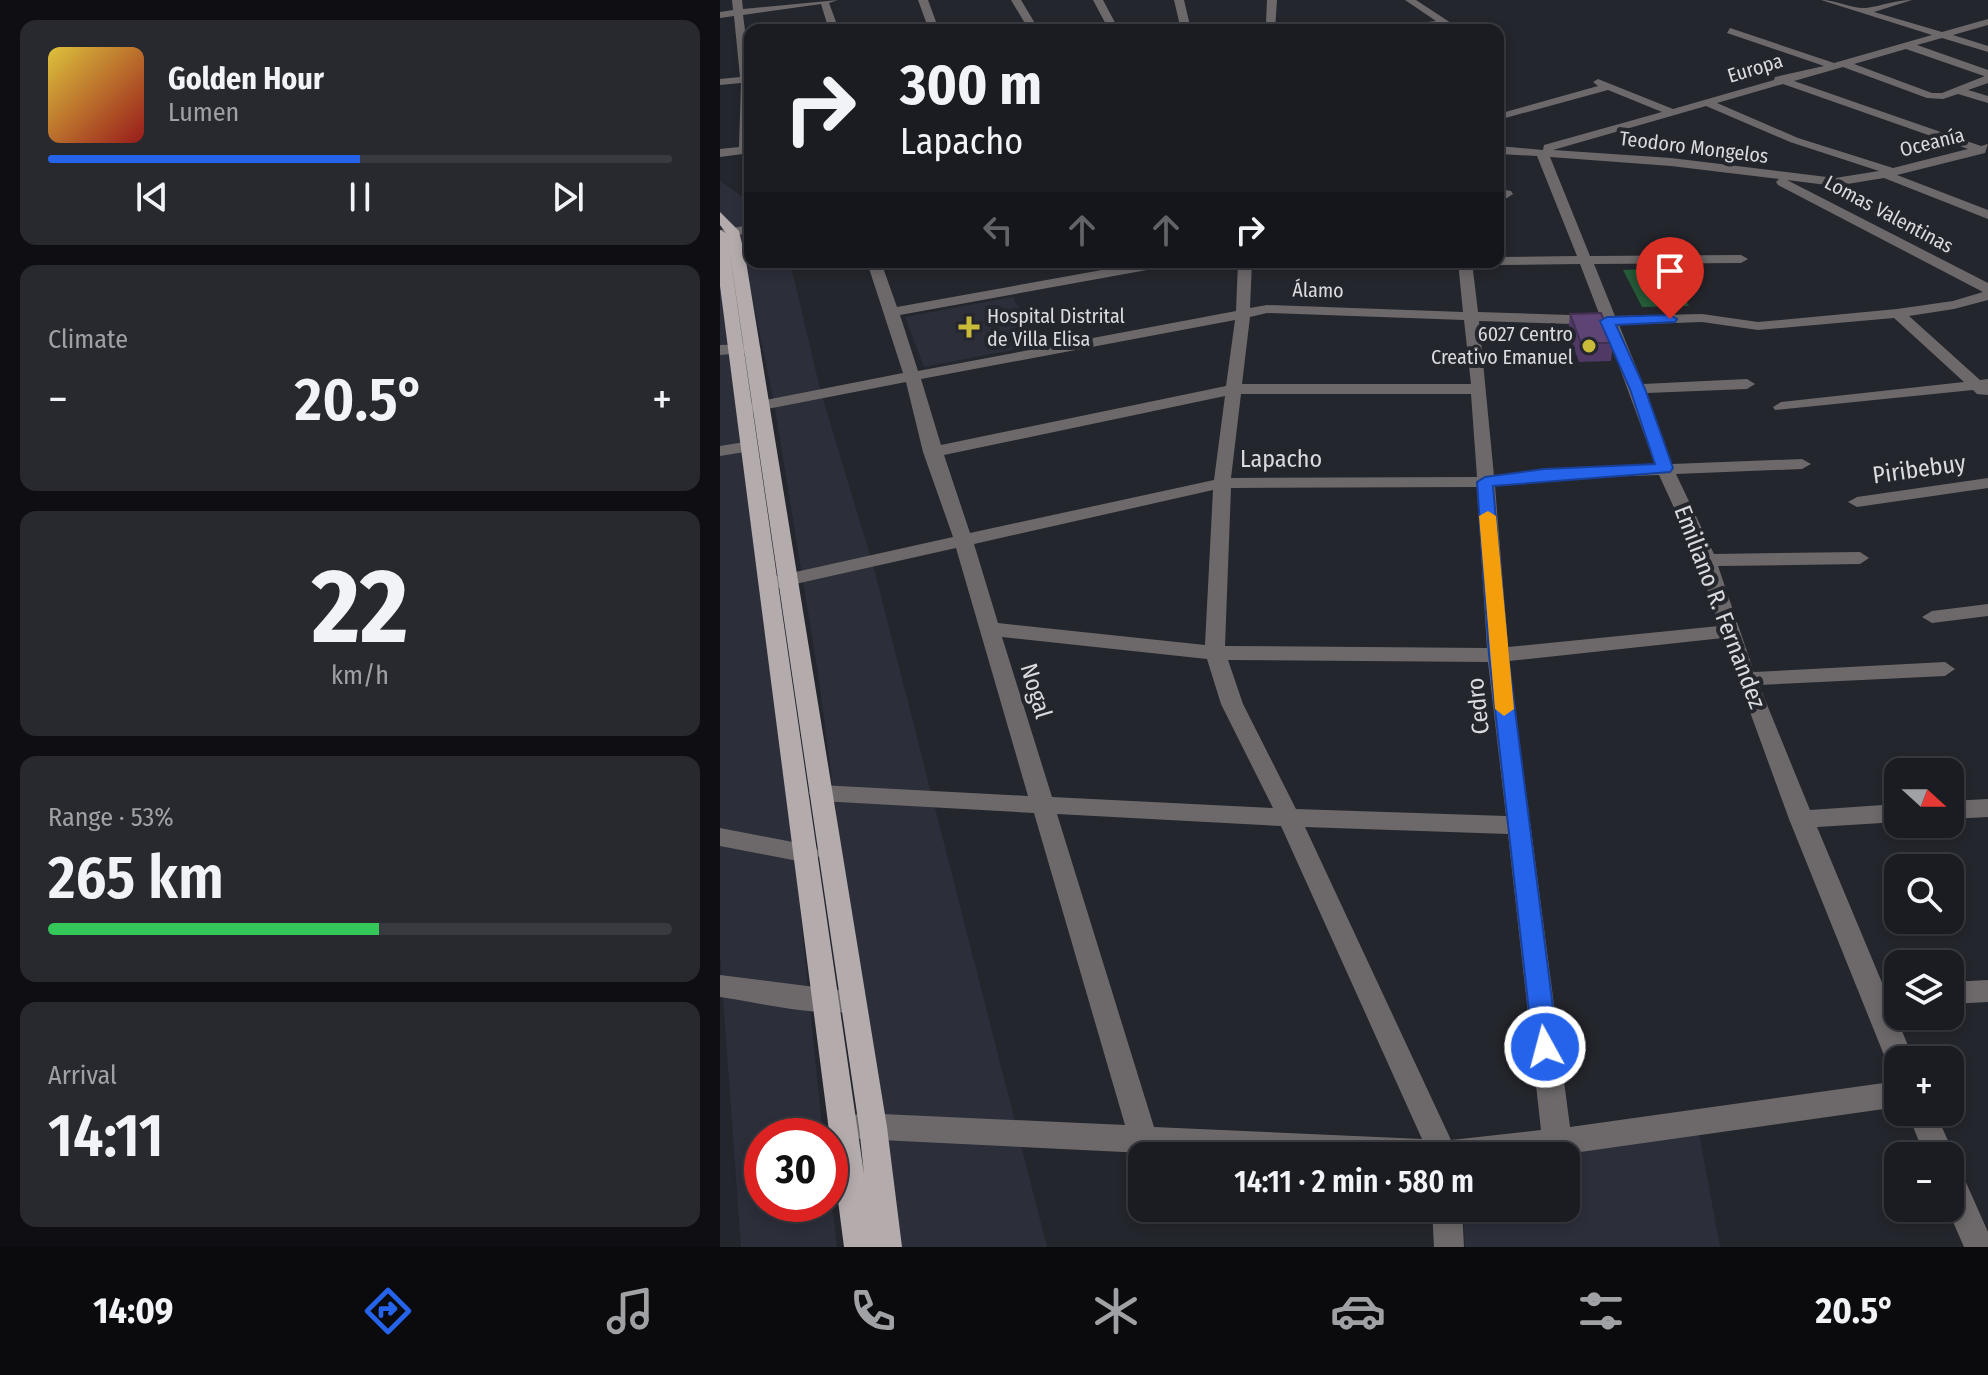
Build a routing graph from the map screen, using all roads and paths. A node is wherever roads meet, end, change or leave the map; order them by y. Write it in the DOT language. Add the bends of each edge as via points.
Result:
graph roads {
  1 [pos="737,0"];
  2 [pos="923,0"];
  3 [pos="1016,0"];
  4 [pos="1098,0"];
  5 [pos="1179,0"];
  6 [pos="1272,0"];
  7 [pos="1410,0"];
  8 [pos="1826,0"];
  9 [pos="1907,0"];
  10 [pos="829,1"];
  11 [pos="1865,11"];
  12 [pos="739,13"];
  13 [pos="720,15"];
  14 [pos="1988,22"];
  15 [pos="833,24"];
  16 [pos="932,24"];
  17 [pos="1030,24"];
  18 [pos="1111,24"];
  19 [pos="1185,24"];
  20 [pos="1270,24"];
  21 [pos="1434,24"];
  22 [pos="1730,31"];
  23 [pos="1940,34"];
  24 [pos="1791,36"];
  25 [pos="1767,43"];
  26 [pos="1906,45"];
  27 [pos="1988,49"];
  28 [pos="744,50"];
  29 [pos="1843,63"];
  30 [pos="1830,64"];
  31 [pos="1988,76"];
  32 [pos="744,79"];
  33 [pos="1779,79"];
  34 [pos="1594,81"];
  35 [pos="720,82"];
  36 [pos="1609,86"];
  37 [pos="1960,91"];
  38 [pos="1988,100"];
  39 [pos="1706,102"];
  40 [pos="1672,112"];
  41 [pos="1504,115"];
  42 [pos="744,149"];
  43 [pos="1985,149"];
  44 [pos="1504,150"];
  45 [pos="720,153"];
  46 [pos="1537,153"];
  47 [pos="1889,173"];
  48 [pos="1771,177"];
  49 [pos="1988,215"];
  50 [pos="720,216"];
  51 [pos="744,230"];
  52 [pos="724,233"];
  53 [pos="1741,259"];
  54 [pos="1504,261"];
  55 [pos="1584,262"];
  56 [pos="876,268"];
  57 [pos="1136,268"];
  58 [pos="1245,268"];
  59 [pos="1466,268"];
  60 [pos="730,281"];
  61 [pos="1988,289"];
  62 [pos="1988,295"];
  63 [pos="893,312"];
  64 [pos="1243,312"];
  65 [pos="1897,313"];
  66 [pos="1470,314"];
  67 [pos="1607,321"];
  68 [pos="737,350"];
  69 [pos="911,375"];
  70 [pos="1747,384"];
  71 [pos="1234,389"];
  72 [pos="1479,389"];
  73 [pos="1637,389"];
  74 [pos="1984,389"];
  75 [pos="754,407"];
  76 [pos="1781,407"];
  77 [pos="751,446"];
  78 [pos="720,451"];
  79 [pos="932,452"];
  80 [pos="1802,464"];
  81 [pos="1665,468"];
  82 [pos="1485,482"];
  83 [pos="1222,483"];
  84 [pos="1988,483"];
  85 [pos="1857,502"];
  86 [pos="963,540"];
  87 [pos="1860,558"];
  88 [pos="1707,560"];
  89 [pos="779,582"];
  90 [pos="1988,610"];
  91 [pos="1932,617"];
  92 [pos="990,629"];
  93 [pos="1731,631"];
  94 [pos="1215,653"];
  95 [pos="1498,655"];
  96 [pos="1945,669"];
  97 [pos="1746,679"];
  98 [pos="820,793"];
  99 [pos="1043,805"];
  100 [pos="1988,808"];
  101 [pos="1964,809"];
  102 [pos="1884,814"];
  103 [pos="1289,818"];
  104 [pos="1801,819"];
  105 [pos="1518,825"];
  106 [pos="720,837"];
  107 [pos="813,839"];
  108 [pos="720,986"];
  109 [pos="1988,991"];
  110 [pos="1884,992"];
  111 [pos="1964,992"];
  112 [pos="841,1001"];
  113 [pos="1884,1096"];
  114 [pos="840,1118"];
  115 [pos="848,1125"];
  116 [pos="873,1127"];
  117 [pos="1143,1138"];
  118 [pos="1214,1142"];
  119 [pos="1438,1142"];
  120 [pos="1557,1142"];
  121 [pos="848,1176"];
  122 [pos="1964,1207"];
  123 [pos="1448,1222"];
  124 [pos="1980,1239"];
  125 [pos="859,1247"];
  126 [pos="887,1247"];
  127 [pos="1449,1247"];
  1 -- 12 [label="street"];
  2 -- 16 [label="street"];
  3 -- 17 [label="street"];
  4 -- 18 [label="street"];
  5 -- 19 [label="street"];
  6 -- 20 [label="street"];
  7 -- 21 [label="street" via="1446,23"];
  8 -- 11 [label="street"];
  9 -- 11 [label="street"];
  10 -- 12 [label="street"];
  10 -- 15 [label="street"];
  11 -- 23 [label="street"];
  12 -- 13 [label="street"];
  12 -- 28 [label="street"];
  14 -- 23 [label="street, Europa"];
  22 -- 25 [label="street"];
  23 -- 26 [label="street, Europa"];
  23 -- 27 [label="street"];
  24 -- 25 [label="street"];
  25 -- 30 [label="street"];
  26 -- 29 [label="street, Europa"];
  26 -- 31 [label="street"];
  29 -- 30 [label="street, Europa"];
  29 -- 37 [label="street" via="1931,96"];
  30 -- 33 [label="street, Europa"];
  31 -- 37 [label="street"];
  32 -- 35 [label="street"];
  33 -- 39 [label="street, Europa"];
  33 -- 43 [label="street"];
  34 -- 36 [label="street"];
  36 -- 40 [label="street"];
  36 -- 41 [label="street"];
  37 -- 38 [label="street"];
  39 -- 40 [label="street, Europa"];
  39 -- 47 [label="street"];
  40 -- 46 [label="street, Europa"];
  42 -- 45 [label="street"];
  43 -- 47 [label="street, Oceanía"];
  44 -- 46 [label="street, Teodoro Mongelos"];
  46 -- 48 [label="street, Teodoro Mongelos" via="1671,162"];
  46 -- 55 [label="street, Emiliano R. Fernandez"];
  47 -- 48 [label="street, Teodoro Mongelos" via="1835,182"];
  47 -- 49 [label="street"];
  48 -- 61 [label="street, Lomas Valentinas"];
  50 -- 52 [label="main road"];
  51 -- 52 [label="street"];
  52 -- 60 [label="main road"];
  53 -- 55 [label="street"];
  54 -- 55 [label="street"];
  55 -- 67 [label="street, Emiliano R. Fernandez"];
  56 -- 63 [label="street, Nogal"];
  57 -- 63 [label="street"];
  58 -- 64 [label="street"];
  59 -- 66 [label="street, Cedro"];
  60 -- 68 [label="main road"];
  62 -- 65 [label="street, Álamo"];
  63 -- 69 [label="street, Nogal"];
  64 -- 66 [label="street, Álamo"];
  64 -- 69 [label="street, Álamo"];
  64 -- 71 [label="street"];
  65 -- 67 [label="street, Álamo" via="1758,326 1702,318"];
  65 -- 74 [label="street"];
  66 -- 67 [label="street, Álamo"];
  66 -- 72 [label="street, Cedro"];
  67 -- 73 [label="street, Emiliano R. Fernandez"];
  68 -- 75 [label="main road"];
  69 -- 75 [label="street, Álamo"];
  69 -- 79 [label="street, Nogal"];
  70 -- 73 [label="street"];
  71 -- 72 [label="street"];
  71 -- 79 [label="street"];
  71 -- 83 [label="street"];
  72 -- 82 [label="street, Cedro"];
  73 -- 81 [label="street, Emiliano R. Fernandez"];
  74 -- 76 [label="street"];
  75 -- 77 [label="main road"];
  75 -- 89 [label="main road"];
  77 -- 78 [label="street"];
  77 -- 89 [label="main road"];
  79 -- 86 [label="street, Nogal"];
  80 -- 81 [label="street, Lapacho"];
  81 -- 82 [label="street, Lapacho"];
  81 -- 88 [label="street, Emiliano R. Fernandez"];
  82 -- 83 [label="street, Lapacho"];
  82 -- 95 [label="street, Cedro"];
  83 -- 86 [label="street, Lapacho"];
  83 -- 94 [label="street"];
  84 -- 85 [label="street, Piribebuy"];
  86 -- 89 [label="street, Lapacho"];
  86 -- 92 [label="street, Nogal"];
  87 -- 88 [label="street"];
  88 -- 93 [label="street, Emiliano R. Fernandez"];
  89 -- 98 [label="main road"];
  89 -- 107 [label="main road"];
  90 -- 91 [label="street"];
  92 -- 94 [label="street"];
  92 -- 99 [label="street, Nogal"];
  93 -- 95 [label="street"];
  93 -- 97 [label="street, Emiliano R. Fernandez"];
  94 -- 95 [label="street"];
  94 -- 103 [label="street" via="1232,704"];
  95 -- 105 [label="street, Cedro"];
  96 -- 97 [label="street"];
  97 -- 104 [label="street, Emiliano R. Fernandez"];
  98 -- 99 [label="street"];
  98 -- 107 [label="main road"];
  99 -- 103 [label="street"];
  99 -- 117 [label="street, Nogal"];
  100 -- 101 [label="street"];
  102 -- 104 [label="street"];
  103 -- 105 [label="street"];
  103 -- 119 [label="street"];
  104 -- 110 [label="street, Emiliano R. Fernandez"];
  105 -- 120 [label="street, Cedro"];
  106 -- 107 [label="street"];
  107 -- 112 [label="main road"];
  107 -- 112 [label="main road"];
  108 -- 112 [label="street"];
  109 -- 111 [label="street"];
  112 -- 114 [label="main road"];
  112 -- 116 [label="main road"];
  113 -- 120 [label="street"];
  115 -- 116 [label="street"];
  116 -- 117 [label="street"];
  116 -- 126 [label="main road"];
  117 -- 118 [label="street"];
  121 -- 125 [label="main road"];
  122 -- 124 [label="street"];
  123 -- 127 [label="street"];
}
